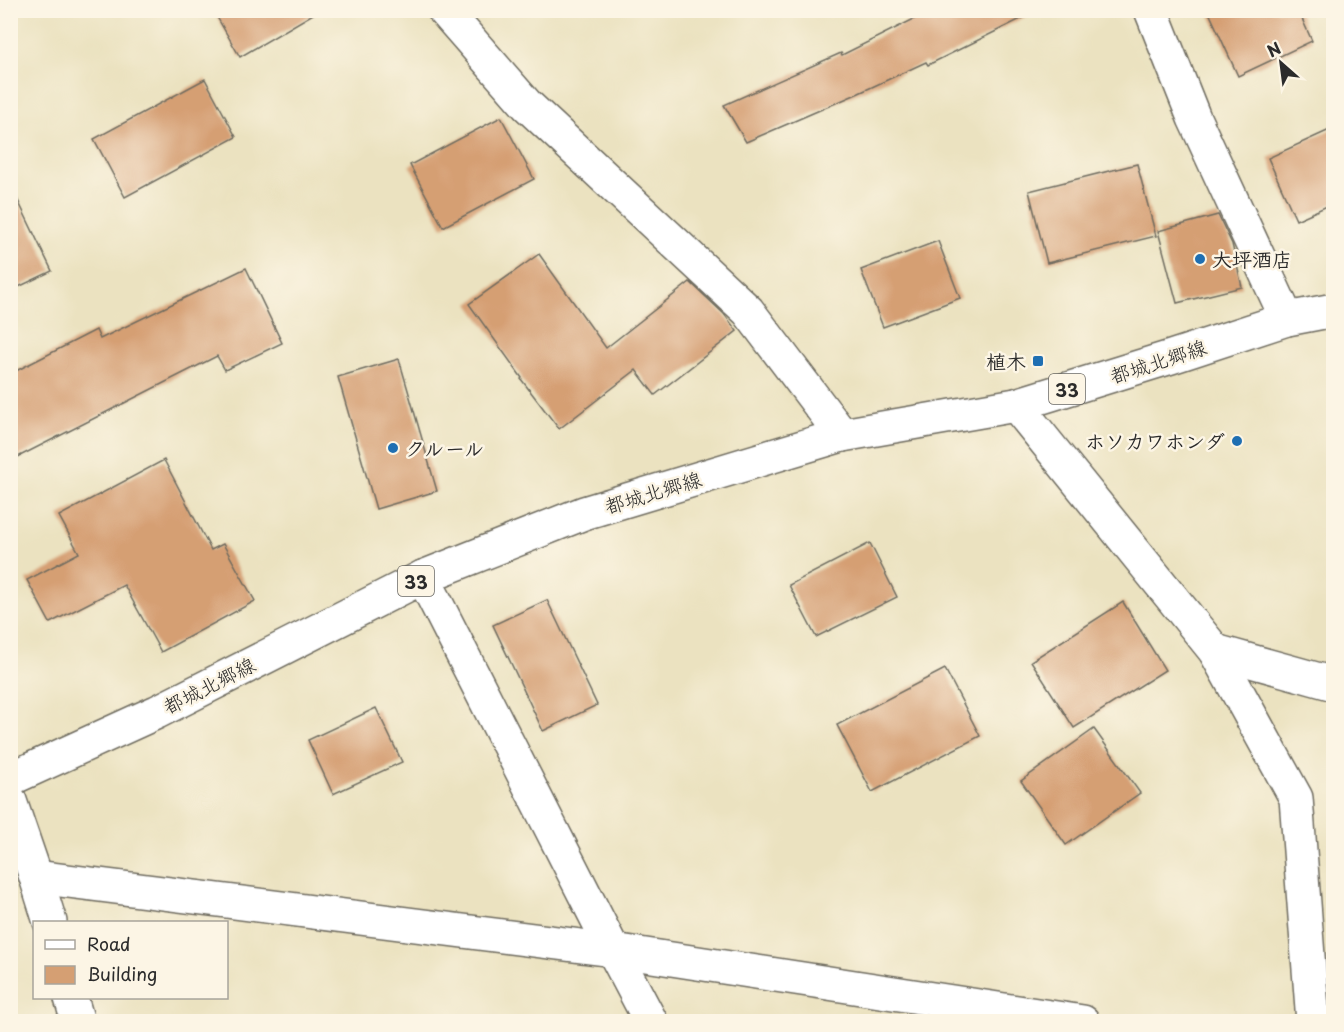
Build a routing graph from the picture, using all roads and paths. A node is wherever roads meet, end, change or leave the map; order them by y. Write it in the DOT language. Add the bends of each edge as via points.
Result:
graph roads {
  1 [pos="444,10"];
  2 [pos="1151,10"];
  3 [pos="1334,310"];
  4 [pos="1287,319"];
  5 [pos="1016,405"];
  6 [pos="842,435"];
  7 [pos="423,577"];
  8 [pos="1215,651"];
  9 [pos="1334,684"];
  10 [pos="10,779"];
  11 [pos="10,801"];
  12 [pos="36,877"];
  13 [pos="50,921"];
  14 [pos="613,950"];
  15 [pos="71,999"];
  16 [pos="78,1022"];
  17 [pos="651,1022"];
  18 [pos="1083,1022"];
  19 [pos="1313,1022"];
  1 -- 6 [label="street" via="527,105 747,311"];
  2 -- 4 [label="street" via="1194,118"];
  3 -- 4 [label="street, 都城北郷線 / 33"];
  4 -- 5 [label="street, 都城北郷線 / 33"];
  5 -- 6 [label="street, 都城北郷線 / 33"];
  5 -- 8 [label="street"];
  6 -- 7 [label="street, 都城北郷線 / 33" via="584,513"];
  7 -- 10 [label="street, 都城北郷線 / 33" via="157,712"];
  7 -- 14 [label="street"];
  8 -- 9 [label="street"];
  8 -- 19 [label="street" via="1296,798"];
  11 -- 12 [label="street"];
  12 -- 13 [label="street"];
  12 -- 14 [label="street"];
  14 -- 17 [label="street"];
  14 -- 18 [label="street"];
  15 -- 16 [label="street"];
}
